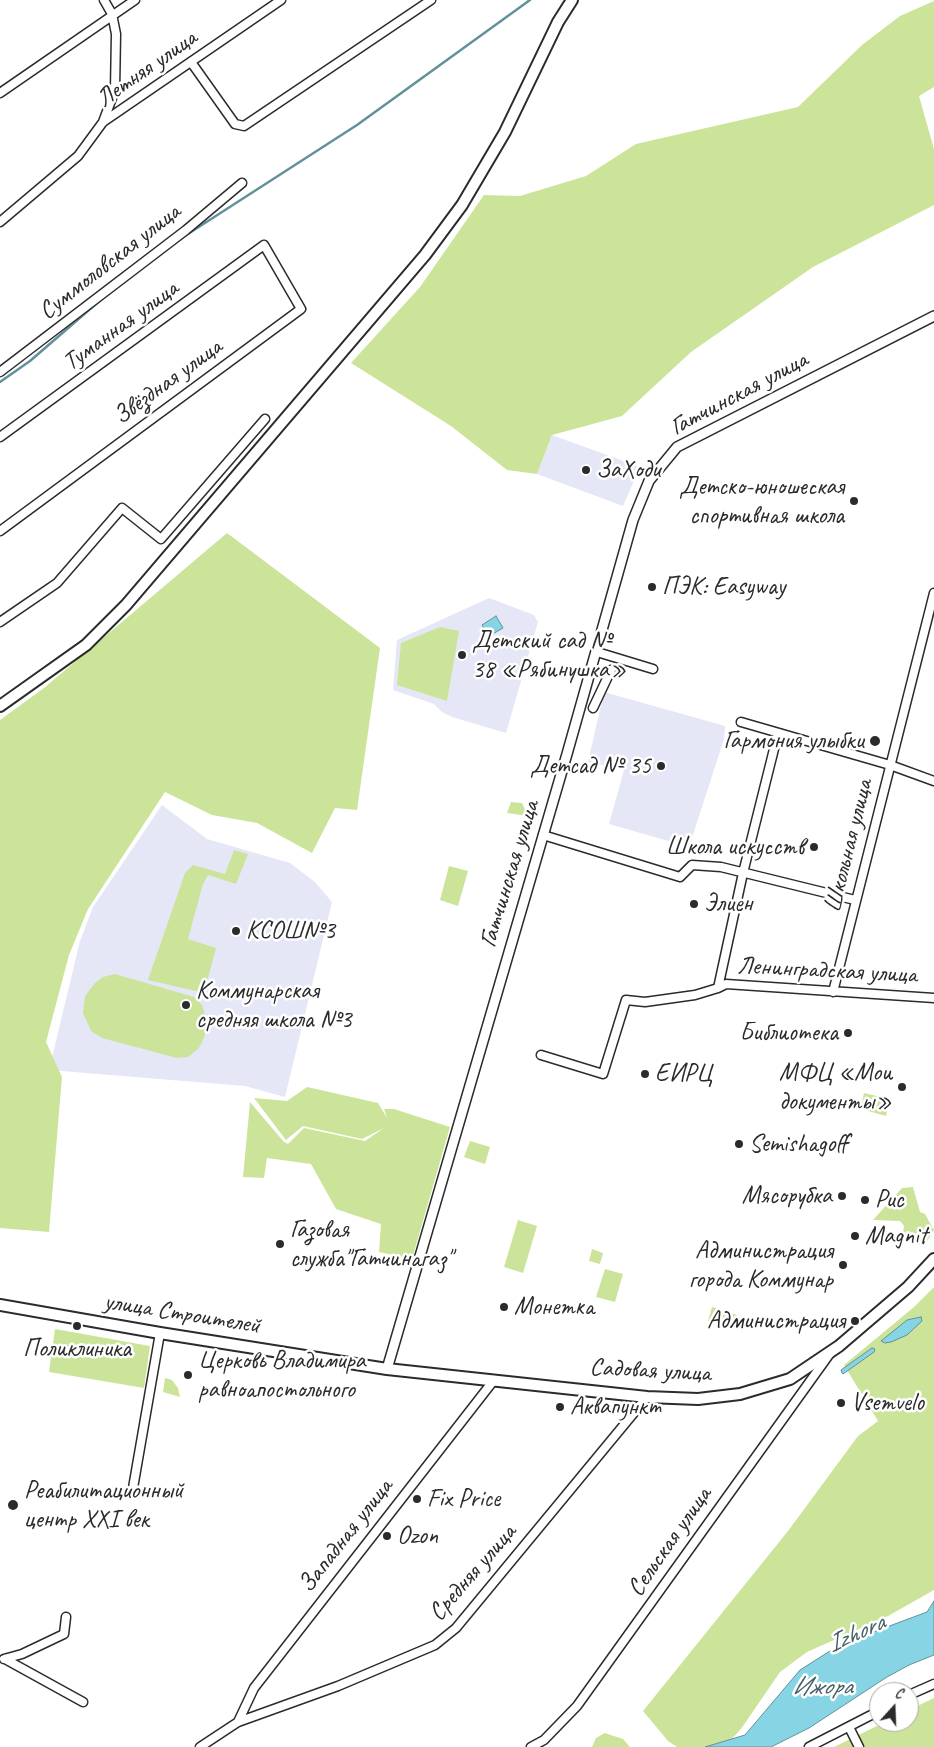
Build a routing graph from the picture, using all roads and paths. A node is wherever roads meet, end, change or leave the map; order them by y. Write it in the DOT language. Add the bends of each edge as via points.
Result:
graph roads {
  1 [pos="104,0"];
  2 [pos="135,0"];
  3 [pos="281,0"];
  4 [pos="431,0"];
  5 [pos="572,0"];
  6 [pos="112,14"];
  7 [pos="191,62"];
  8 [pos="0,94"];
  9 [pos="103,122"];
  10 [pos="242,183"];
  11 [pos="0,222"];
  12 [pos="264,245"];
  13 [pos="934,316"];
  14 [pos="0,372"];
  15 [pos="265,419"];
  16 [pos="0,437"];
  17 [pos="0,531"];
  18 [pos="934,593"];
  19 [pos="0,622"];
  20 [pos="597,652"];
  21 [pos="653,669"];
  22 [pos="610,670"];
  23 [pos="0,706"];
  24 [pos="593,708"];
  25 [pos="741,722"];
  26 [pos="778,733"];
  27 [pos="890,765"];
  28 [pos="934,781"];
  29 [pos="543,835"];
  30 [pos="743,872"];
  31 [pos="855,900"];
  32 [pos="718,988"];
  33 [pos="833,992"];
  34 [pos="934,998"];
  35 [pos="541,1054"];
  36 [pos="931,1262"];
  37 [pos="0,1305"];
  38 [pos="160,1333"];
  39 [pos="832,1351"];
  40 [pos="387,1369"];
  41 [pos="494,1380"];
  42 [pos="647,1397"];
  43 [pos="134,1488"];
  44 [pos="66,1617"];
  45 [pos="2,1660"];
  46 [pos="934,1684"];
  47 [pos="919,1691"];
  48 [pos="83,1702"];
  49 [pos="245,1704"];
  50 [pos="256,1716"];
  51 [pos="869,1716"];
  52 [pos="238,1722"];
  53 [pos="849,1727"];
  54 [pos="200,1747"];
  55 [pos="531,1747"];
  56 [pos="808,1747"];
  57 [pos="859,1747"];
  1 -- 6 [label="street"];
  2 -- 6 [label="street"];
  3 -- 7 [label="street, Летняя улица"];
  4 -- 7 [label="street" via="244,126 235,124"];
  5 -- 23 [label="main road" via="558,22 505,132 462,205 425,254 126,605 86,645"];
  6 -- 8 [label="street"];
  6 -- 9 [label="street" via="116,34 115,90"];
  7 -- 9 [label="street, Летняя улица"];
  9 -- 11 [label="street, Летняя улица" via="78,156"];
  10 -- 14 [label="street, Суммоловская улица" via="186,230"];
  12 -- 16 [label="street, Туманная улица"];
  12 -- 17 [label="street, Звёздная улица" via="301,309"];
  13 -- 20 [label="street, Гатчинская улица" via="677,447 649,481 637,507"];
  15 -- 19 [label="street" via="161,538 122,508 57,583"];
  18 -- 27 [label="street, Школьная улица"];
  20 -- 21 [label="street"];
  20 -- 29 [label="street, Гатчинская улица"];
  22 -- 24 [label="street"];
  25 -- 26 [label="street"];
  26 -- 27 [label="street"];
  26 -- 30 [label="street"];
  27 -- 28 [label="street"];
  27 -- 31 [label="street, Школьная улица"];
  29 -- 30 [label="street" via="680,877 692,865"];
  29 -- 40 [label="street, Гатчинская улица"];
  30 -- 31 [label="street"];
  30 -- 32 [label="street"];
  31 -- 33 [label="street, Школьная улица"];
  32 -- 33 [label="street, Ленинградская улица" via="726,984"];
  32 -- 35 [label="street, Ленинградская улица" via="695,995 645,1002 626,1000 602,1074"];
  33 -- 34 [label="street, Ленинградская улица"];
  36 -- 39 [label="main road, Садовая улица" via="908,1287"];
  37 -- 38 [label="main road, улица Строителей"];
  38 -- 40 [label="main road, улица Строителей"];
  38 -- 43 [label="street"];
  39 -- 42 [label="main road, Садовая улица" via="790,1379 740,1394 698,1399"];
  39 -- 55 [label="street, Сельская улица" via="577,1706 544,1740"];
  40 -- 41 [label="main road, Садовая улица"];
  41 -- 42 [label="main road, Садовая улица"];
  41 -- 49 [label="street, Западная улица" via="367,1540"];
  42 -- 50 [label="street, Средняя улица" via="456,1628 435,1645"];
  44 -- 45 [label="street" via="64,1634"];
  45 -- 48 [label="street"];
  46 -- 47 [label="street"];
  49 -- 50 [label="street"];
  49 -- 52 [label="street, Западная улица"];
  50 -- 52 [label="street, Средняя улица"];
  51 -- 53 [label="street"];
  52 -- 54 [label="street, Средняя улица"];
  53 -- 56 [label="street"];
  53 -- 57 [label="street"];
}
